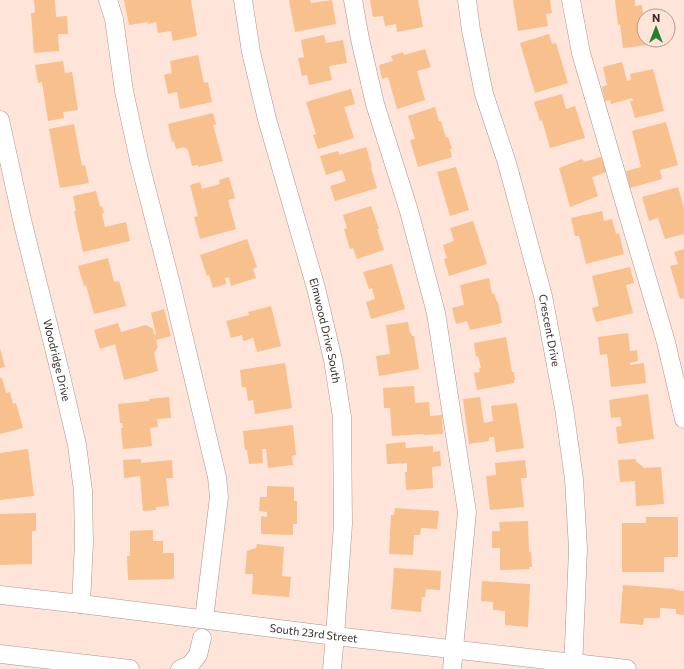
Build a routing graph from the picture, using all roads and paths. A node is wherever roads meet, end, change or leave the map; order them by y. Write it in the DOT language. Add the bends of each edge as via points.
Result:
graph roads {
  1 [pos="108,0"];
  2 [pos="243,0"];
  3 [pos="353,0"];
  4 [pos="467,0"];
  5 [pos="571,0"];
  6 [pos="0,120"];
  7 [pos="684,418"];
  8 [pos="0,595"];
  9 [pos="81,604"];
  10 [pos="204,619"];
  11 [pos="335,636"];
  12 [pos="202,638"];
  13 [pos="454,650"];
  14 [pos="0,654"];
  15 [pos="574,666"];
  16 [pos="130,669"];
  17 [pos="180,669"];
  18 [pos="332,669"];
  19 [pos="452,669"];
  20 [pos="627,669"];
  1 -- 10 [label="street" via="114,19 124,91 139,160 217,477 219,497"];
  2 -- 11 [label="street, Elmwood Drive South" via="251,52 267,119 316,288 333,360 342,417 343,524"];
  3 -- 13 [label="street" via="375,104 409,211 436,312 467,512"];
  4 -- 15 [label="street, Crescent Drive" via="484,94 507,163 543,296 564,408 574,479 578,549"];
  5 -- 7 [label="street" via="581,53 666,342"];
  6 -- 9 [label="street, Woodridge Drive" via="77,445 83,491"];
  8 -- 9 [label="street, South 23rd Street"];
  9 -- 10 [label="street, South 23rd Street"];
  10 -- 11 [label="street, South 23rd Street"];
  11 -- 13 [label="street, South 23rd Street"];
  11 -- 18 [label="street, Elmwood Drive South"];
  12 -- 17 [label="street" via="198,654 190,665"];
  13 -- 15 [label="street, South 23rd Street"];
  13 -- 19 [label="street"];
  14 -- 16 [label="street"];
  15 -- 20 [label="street, South 23rd Street"];
}
